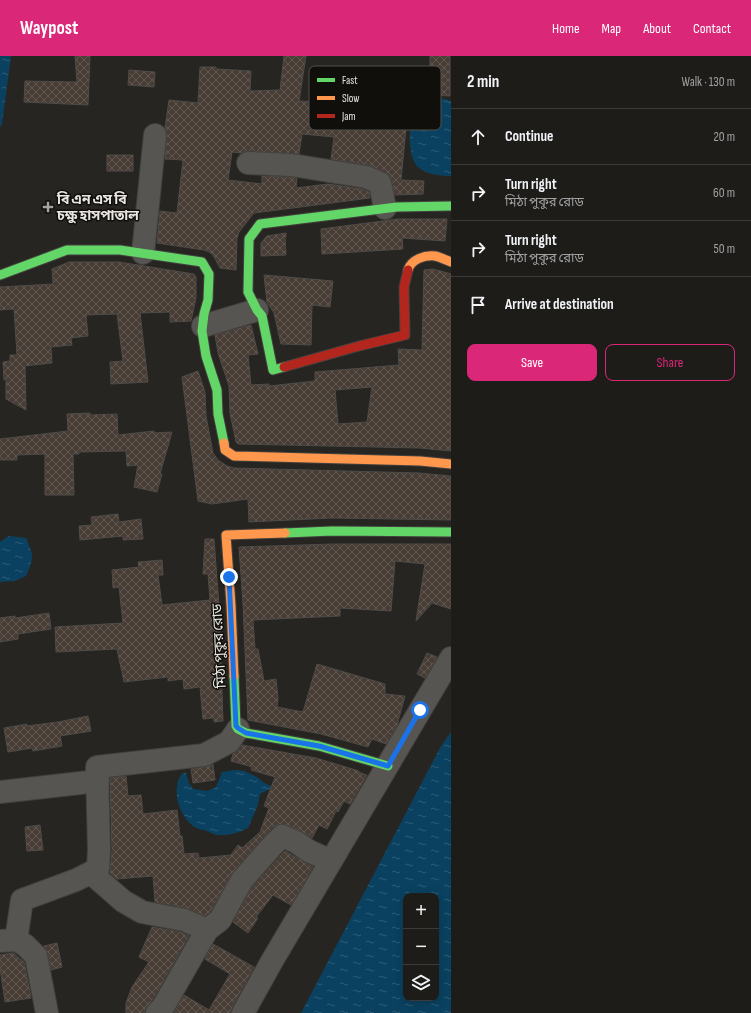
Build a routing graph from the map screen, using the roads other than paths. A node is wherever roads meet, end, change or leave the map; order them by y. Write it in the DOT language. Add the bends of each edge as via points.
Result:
graph roads {
  1 [pos="155,135"];
  2 [pos="248,163"];
  3 [pos="451,206"];
  4 [pos="385,208"];
  5 [pos="143,253"];
  6 [pos="451,262"];
  7 [pos="0,276"];
  8 [pos="257,310"];
  9 [pos="203,326"];
  10 [pos="451,464"];
  11 [pos="451,532"];
  12 [pos="451,658"];
  13 [pos="238,728"];
  14 [pos="388,766"];
  15 [pos="98,781"];
  16 [pos="0,792"];
  17 [pos="331,861"];
  18 [pos="91,873"];
  19 [pos="208,930"];
  20 [pos="8,940"];
  21 [pos="47,1013"];
  22 [pos="157,1013"];
  23 [pos="243,1013"];
  1 -- 5 [label="street"];
  2 -- 4 [label="street" via="292,166 366,177 380,183"];
  3 -- 4 [label="street"];
  4 -- 8 [label="street" via="260,224 249,238 248,292"];
  5 -- 7 [label="street" via="120,250 67,250"];
  5 -- 9 [label="street" via="202,262 209,274"];
  6 -- 8 [label="street" via="435,256 417,258 409,266 404,288 405,335 273,370 262,316"];
  8 -- 9 [label="street"];
  9 -- 10 [label="street" via="206,356 217,390 224,450 234,456"];
  11 -- 13 [label="street, মিঠা পুকুর রোড" via="226,535"];
  12 -- 14 [label="street"];
  13 -- 14 [label="street" via="246,733 319,746"];
  13 -- 15 [label="street" via="229,742 204,755 97,767"];
  14 -- 17 [label="street"];
  15 -- 16 [label="street"];
  15 -- 18 [label="street" via="98,869"];
  17 -- 19 [label="street" via="282,836 242,880 220,920"];
  17 -- 23 [label="street"];
  18 -- 19 [label="street" via="123,902 142,912 184,920"];
  18 -- 20 [label="street" via="22,900"];
  19 -- 22 [label="street"];
  20 -- 21 [label="street" via="25,945 36,956"];
}
